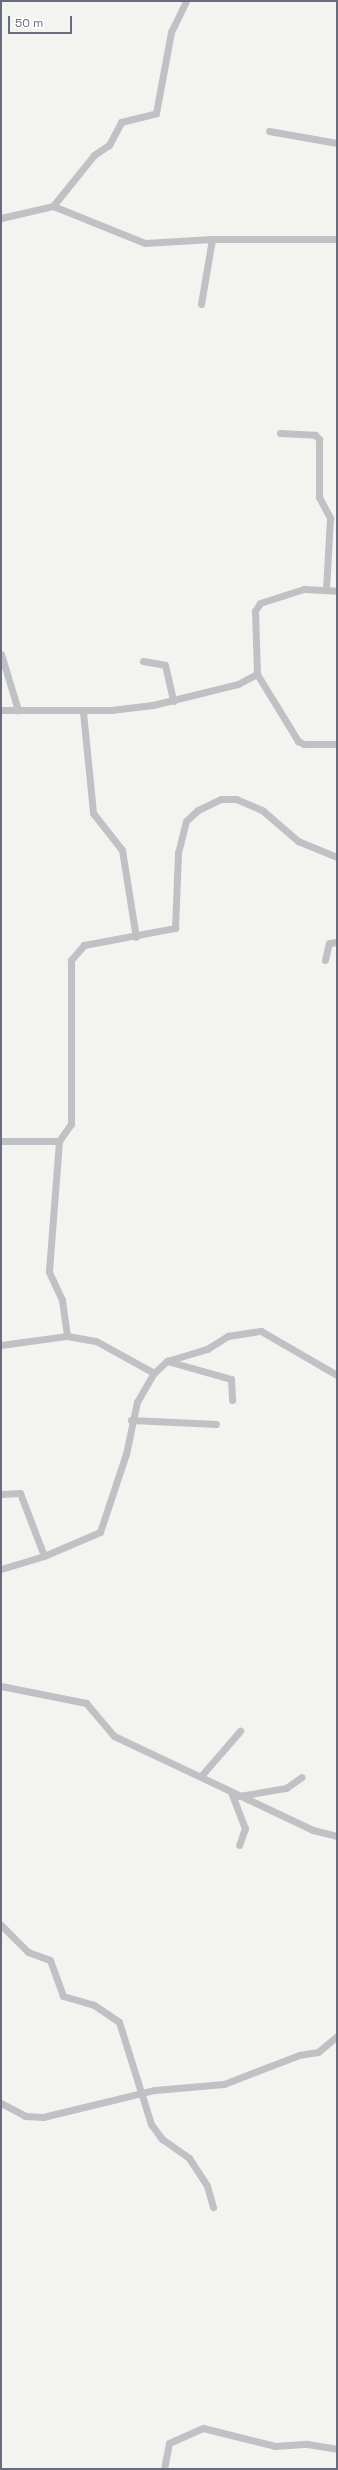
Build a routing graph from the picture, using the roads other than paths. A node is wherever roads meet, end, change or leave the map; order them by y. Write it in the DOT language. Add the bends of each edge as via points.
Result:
graph roads {
  1 [pos="186,1"];
  2 [pos="268,131"];
  3 [pos="337,143"];
  4 [pos="52,206"];
  5 [pos="1,218"];
  6 [pos="212,239"];
  7 [pos="337,239"];
  8 [pos="200,304"];
  9 [pos="280,433"];
  10 [pos="326,590"];
  11 [pos="337,591"];
  12 [pos="1,654"];
  13 [pos="142,661"];
  14 [pos="257,674"];
  15 [pos="173,701"];
  16 [pos="1,710"];
  17 [pos="18,710"];
  18 [pos="83,712"];
  19 [pos="337,744"];
  20 [pos="337,857"];
  21 [pos="136,937"];
  22 [pos="337,942"];
  23 [pos="325,960"];
  24 [pos="1,1141"];
  25 [pos="59,1141"];
  26 [pos="67,1336"];
  27 [pos="1,1345"];
  28 [pos="167,1361"];
  29 [pos="154,1373"];
  30 [pos="337,1375"];
  31 [pos="232,1400"];
  32 [pos="131,1420"];
  33 [pos="216,1424"];
  34 [pos="1,1494"];
  35 [pos="44,1556"];
  36 [pos="1,1569"];
  37 [pos="1,1686"];
  38 [pos="240,1731"];
  39 [pos="201,1776"];
  40 [pos="302,1777"];
  41 [pos="230,1792"];
  42 [pos="239,1796"];
  43 [pos="337,1836"];
  44 [pos="239,1845"];
  45 [pos="1,1926"];
  46 [pos="337,2036"];
  47 [pos="139,2092"];
  48 [pos="1,2103"];
  49 [pos="213,2207"];
  50 [pos="337,2449"];
  51 [pos="164,2469"];
  1 -- 4 [label="street" via="171,32 156,113 122,122 109,145 94,155"];
  2 -- 3 [label="street"];
  4 -- 5 [label="street"];
  4 -- 6 [label="street" via="136,242"];
  6 -- 7 [label="street"];
  6 -- 8 [label="street"];
  9 -- 10 [label="street" via="315,435 319,439 319,497 330,518"];
  10 -- 11 [label="street"];
  10 -- 14 [label="street" via="294,591 258,604 254,634"];
  12 -- 17 [label="street"];
  13 -- 15 [label="street" via="165,665"];
  14 -- 15 [label="street" via="238,684"];
  14 -- 19 [label="street" via="298,741 304,744"];
  15 -- 18 [label="street"];
  16 -- 17 [label="street"];
  17 -- 18 [label="street"];
  18 -- 21 [label="street" via="93,813 122,850"];
  20 -- 21 [label="street" via="298,841 247,802 220,800 198,810 186,821 181,834 175,928"];
  21 -- 25 [label="street" via="84,945 71,960 71,1124"];
  22 -- 23 [label="street" via="329,943"];
  24 -- 25 [label="street"];
  25 -- 26 [label="street" via="49,1272 62,1300"];
  26 -- 27 [label="street"];
  26 -- 29 [label="street" via="101,1342"];
  28 -- 29 [label="street"];
  28 -- 30 [label="street" via="207,1348 228,1336 261,1332"];
  28 -- 31 [label="street" via="231,1379"];
  29 -- 32 [label="street"];
  32 -- 33 [label="street"];
  32 -- 35 [label="street" via="126,1454 106,1523 91,1538"];
  34 -- 35 [label="street" via="20,1493"];
  35 -- 36 [label="street"];
  37 -- 39 [label="street" via="86,1703 114,1736"];
  38 -- 39 [label="street"];
  39 -- 41 [label="street"];
  40 -- 42 [label="street" via="286,1788"];
  41 -- 42 [label="street"];
  41 -- 44 [label="street" via="245,1828"];
  42 -- 43 [label="street" via="313,1830"];
  45 -- 47 [label="street" via="28,1952 50,1960 63,1996 94,2005 118,2022 126,2037"];
  46 -- 47 [label="street" via="318,2052 299,2055 224,2084"];
  47 -- 48 [label="street" via="43,2117 25,2116"];
  47 -- 49 [label="street" via="151,2124 162,2139 190,2158 207,2186"];
  50 -- 51 [label="street" via="307,2444 275,2446 203,2428 169,2443"];
}
